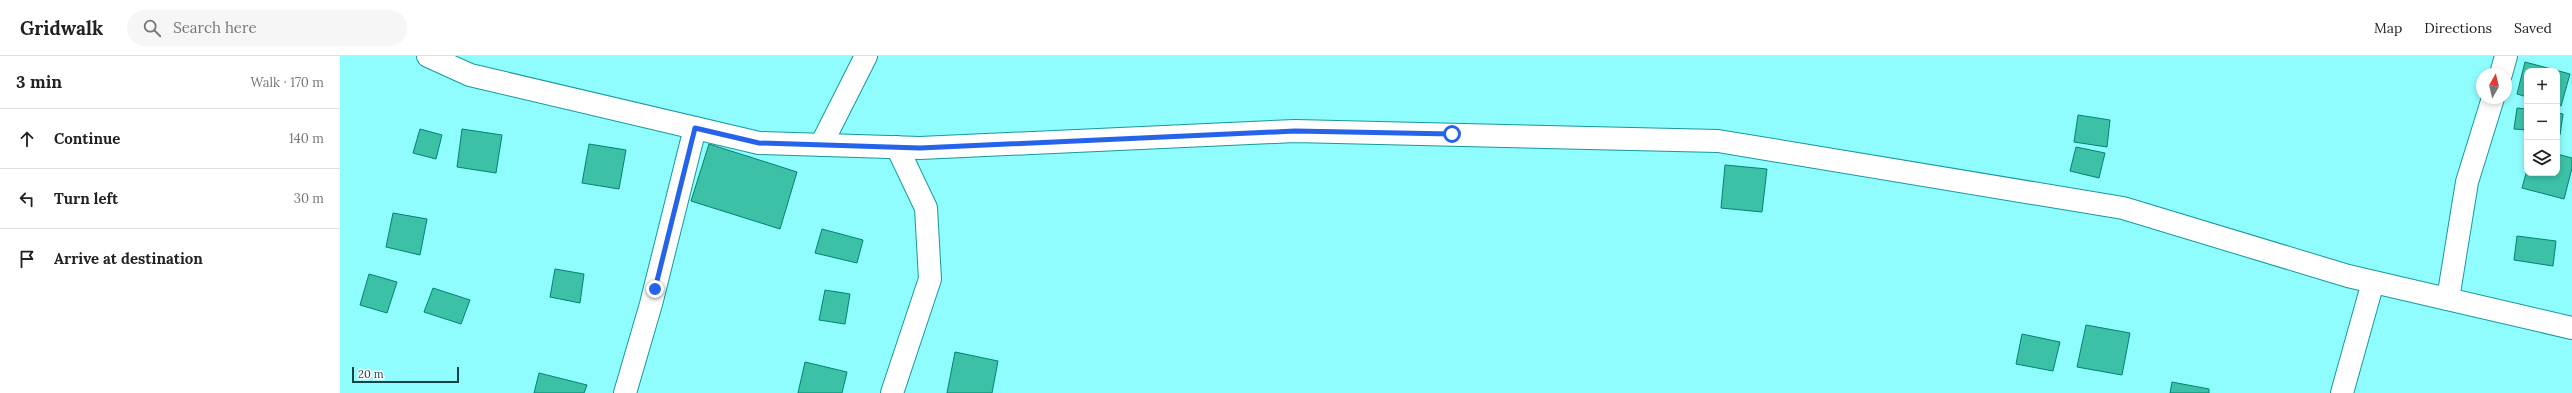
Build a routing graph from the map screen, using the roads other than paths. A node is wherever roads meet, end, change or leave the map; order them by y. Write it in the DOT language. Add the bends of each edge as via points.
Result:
graph roads {
  1 [pos="428,56"];
  2 [pos="866,56"];
  3 [pos="2506,56"];
  4 [pos="2503,68"];
  5 [pos="2491,104"];
  6 [pos="695,128"];
  7 [pos="821,145"];
  8 [pos="897,147"];
  9 [pos="2373,282"];
  10 [pos="2448,299"];
  11 [pos="2572,328"];
  12 [pos="625,393"];
  13 [pos="892,393"];
  14 [pos="2342,393"];
  1 -- 6 [label="street" via="470,74"];
  2 -- 7 [label="street"];
  3 -- 4 [label="street"];
  5 -- 10 [label="street" via="2467,182"];
  6 -- 7 [label="street" via="759,143"];
  6 -- 12 [label="street" via="651,304"];
  7 -- 8 [label="street"];
  8 -- 9 [label="street" via="928,148 1295,131 1718,141 2123,208"];
  8 -- 13 [label="street" via="926,208 930,279"];
  9 -- 10 [label="street"];
  9 -- 14 [label="street"];
  10 -- 11 [label="street"];
}
